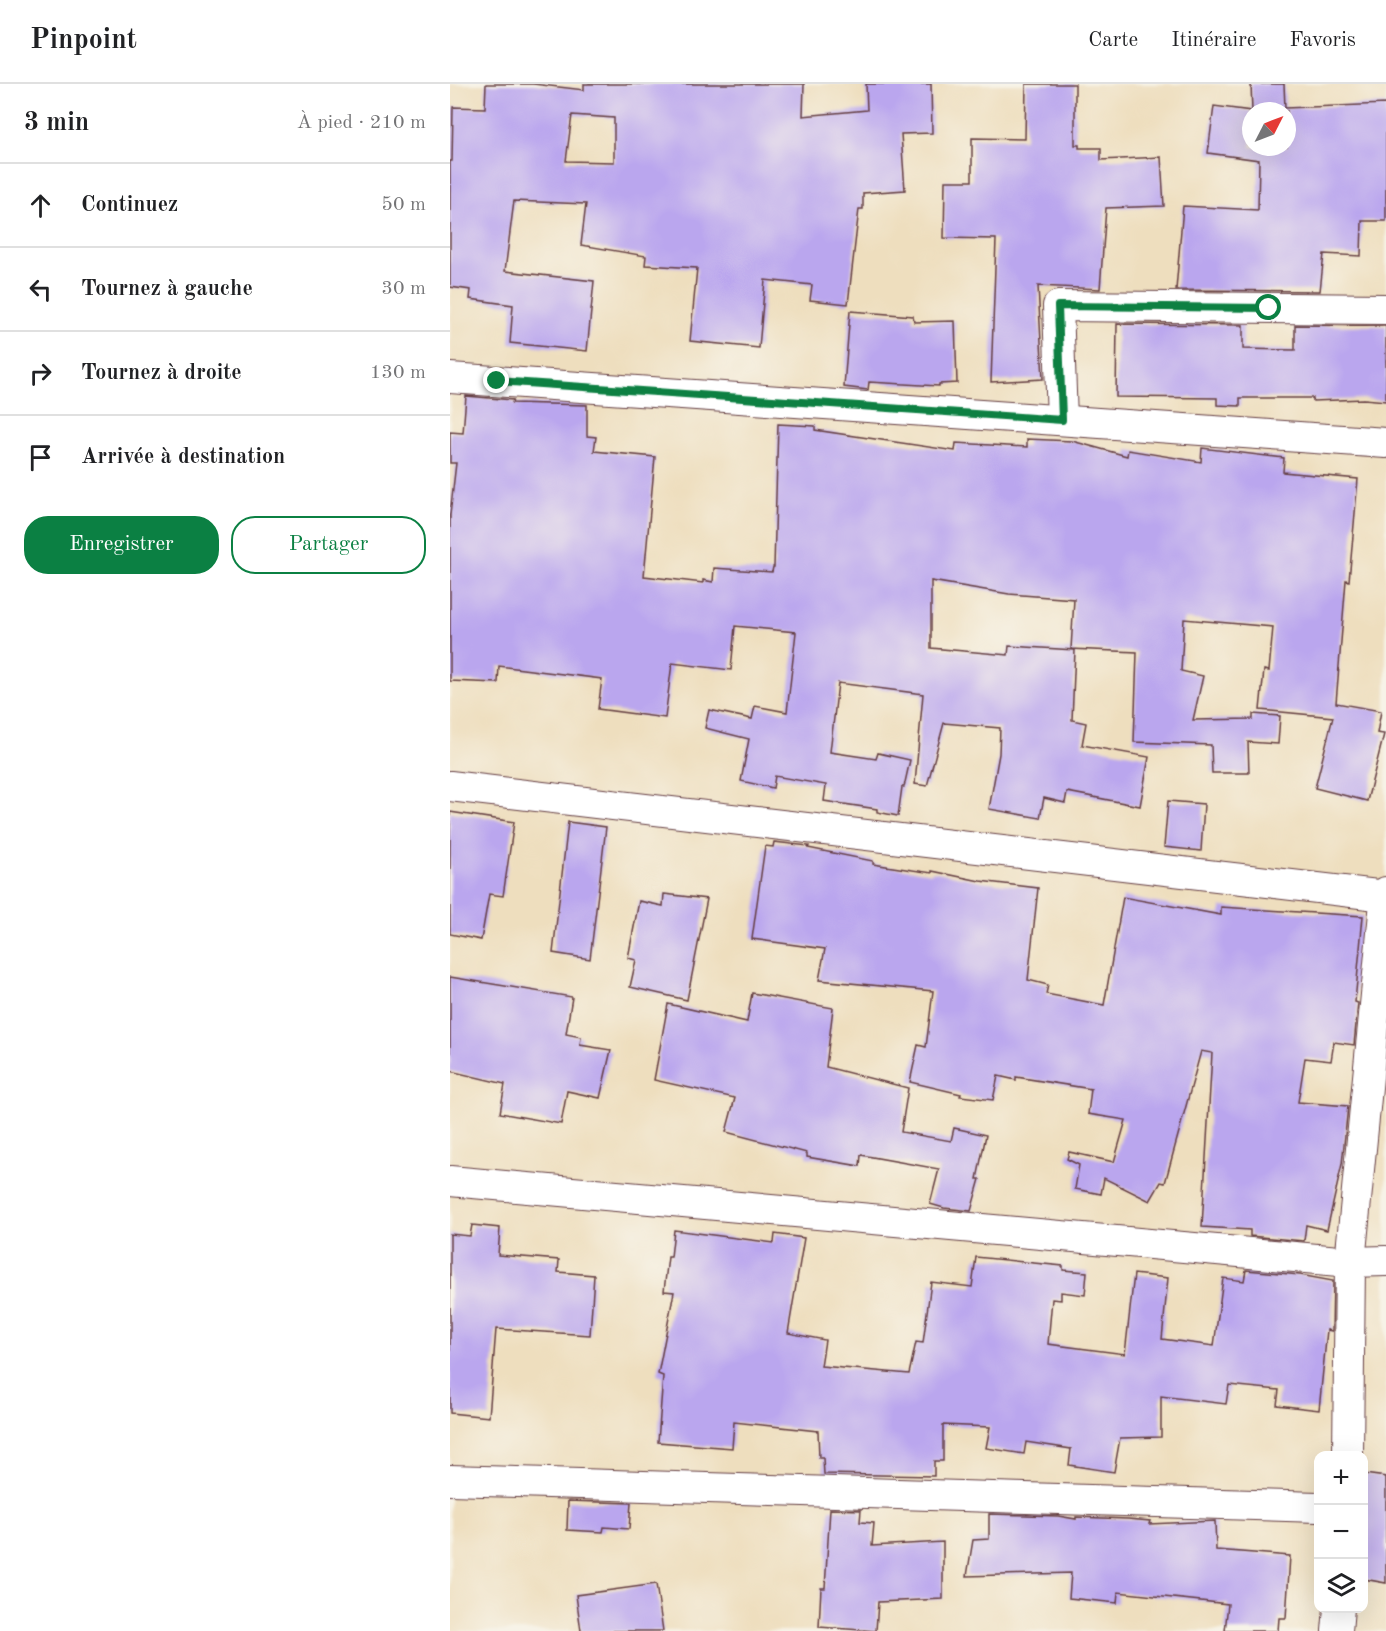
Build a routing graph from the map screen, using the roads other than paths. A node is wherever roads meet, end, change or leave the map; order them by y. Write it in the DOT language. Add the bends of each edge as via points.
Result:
graph roads {
  1 [pos="1386,309"];
  2 [pos="450,378"];
  3 [pos="1062,420"];
  4 [pos="1386,443"];
  5 [pos="450,786"];
  6 [pos="1386,895"];
  7 [pos="450,1181"];
  8 [pos="1386,1261"];
  9 [pos="1350,1262"];
  10 [pos="1348,1451"];
  11 [pos="450,1480"];
  12 [pos="1314,1507"];
  13 [pos="1339,1613"];
  14 [pos="1337,1631"];
  1 -- 3 [label="street" via="1058,306"];
  2 -- 3 [label="street"];
  3 -- 4 [label="street"];
  5 -- 6 [label="street"];
  6 -- 9 [label="street"];
  7 -- 9 [label="street"];
  8 -- 9 [label="street"];
  9 -- 10 [label="street"];
  11 -- 12 [label="street"];
  13 -- 14 [label="street"];
}
